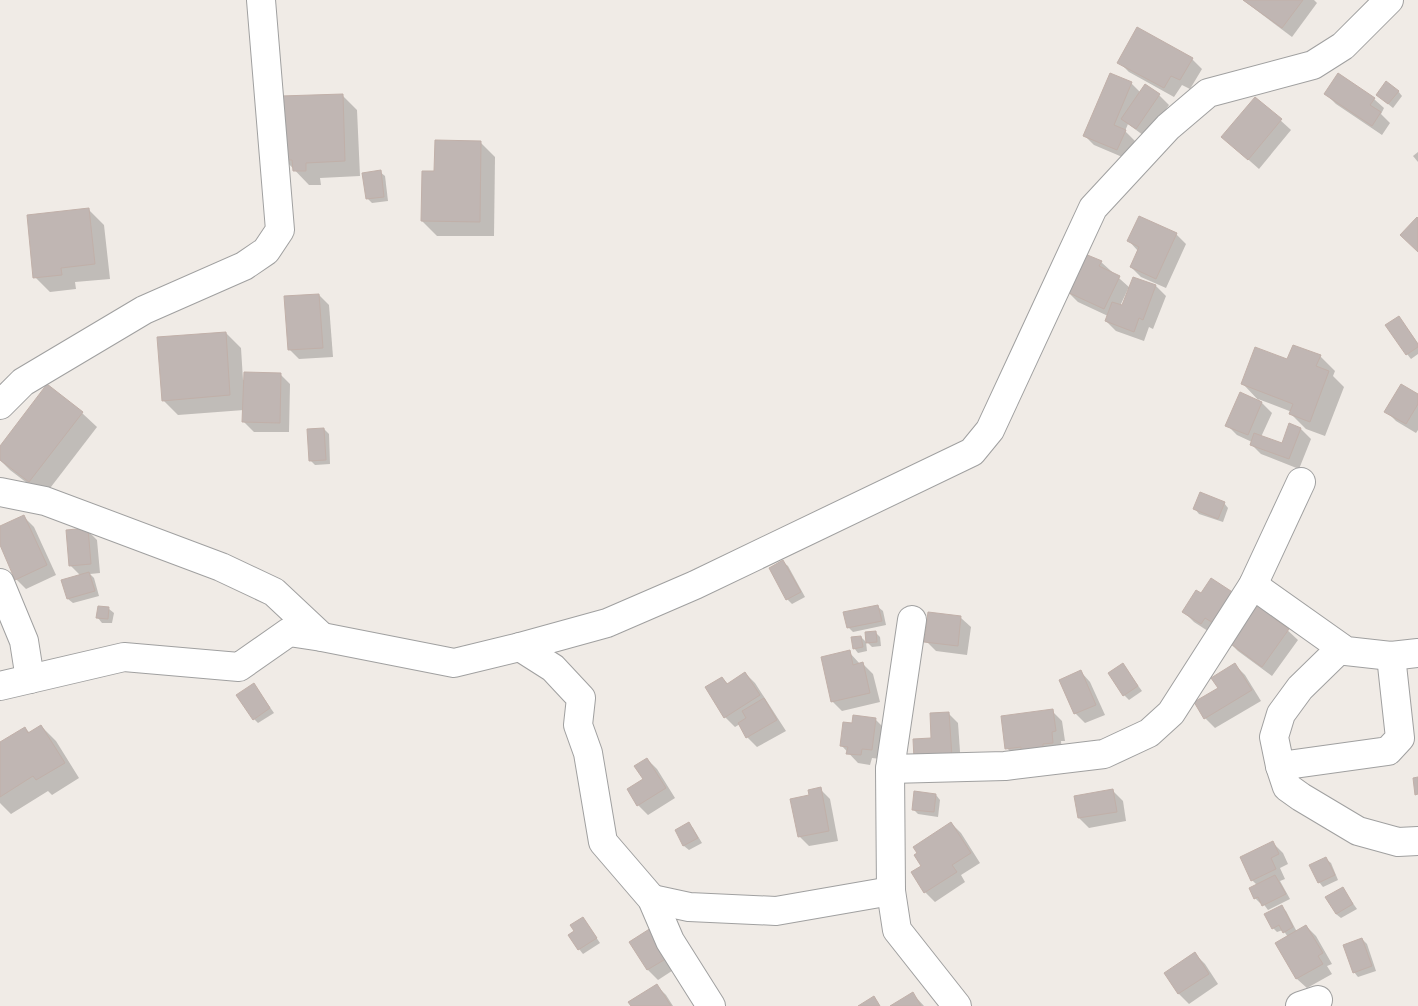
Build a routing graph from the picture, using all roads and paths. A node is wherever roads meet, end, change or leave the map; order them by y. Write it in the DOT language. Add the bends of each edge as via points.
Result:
graph roads {
  1 [pos="261,0"];
  2 [pos="1389,0"];
  3 [pos="0,405"];
  4 [pos="1301,482"];
  5 [pos="0,492"];
  6 [pos="0,583"];
  7 [pos="1253,585"];
  8 [pos="912,620"];
  9 [pos="322,637"];
  10 [pos="520,647"];
  11 [pos="1342,648"];
  12 [pos="1418,653"];
  13 [pos="1391,656"];
  14 [pos="30,679"];
  15 [pos="0,686"];
  16 [pos="1280,766"];
  17 [pos="890,769"];
  18 [pos="1418,841"];
  19 [pos="890,891"];
  20 [pos="652,899"];
  21 [pos="711,1006"];
  22 [pos="957,1006"];
  1 -- 3 [label="street" via="280,230 266,251 244,266 144,310 23,382"];
  2 -- 10 [label="street" via="1343,46 1313,65 1208,93 1168,127 1093,208 990,430 972,452 686,589 606,623"];
  4 -- 7 [label="street"];
  5 -- 9 [label="street" via="45,502 221,567 274,592"];
  6 -- 14 [label="street" via="24,641"];
  7 -- 11 [label="street"];
  7 -- 17 [label="street" via="1171,713 1150,733 1104,754 1005,766"];
  8 -- 17 [label="street"];
  9 -- 10 [label="street" via="454,663"];
  9 -- 14 [label="street" via="289,632 239,667 124,657"];
  10 -- 20 [label="street" via="553,668 581,698 578,725 588,754 603,842"];
  11 -- 13 [label="street"];
  11 -- 16 [label="street" via="1300,688 1281,714 1274,738"];
  12 -- 13 [label="street"];
  13 -- 16 [label="street" via="1400,738 1388,751"];
  14 -- 15 [label="street"];
  16 -- 18 [label="street" via="1288,787 1358,831 1398,842"];
  17 -- 19 [label="street"];
  19 -- 20 [label="street" via="776,911 689,907"];
  19 -- 22 [label="street" via="897,930"];
  20 -- 21 [label="street" via="670,941"];
}
